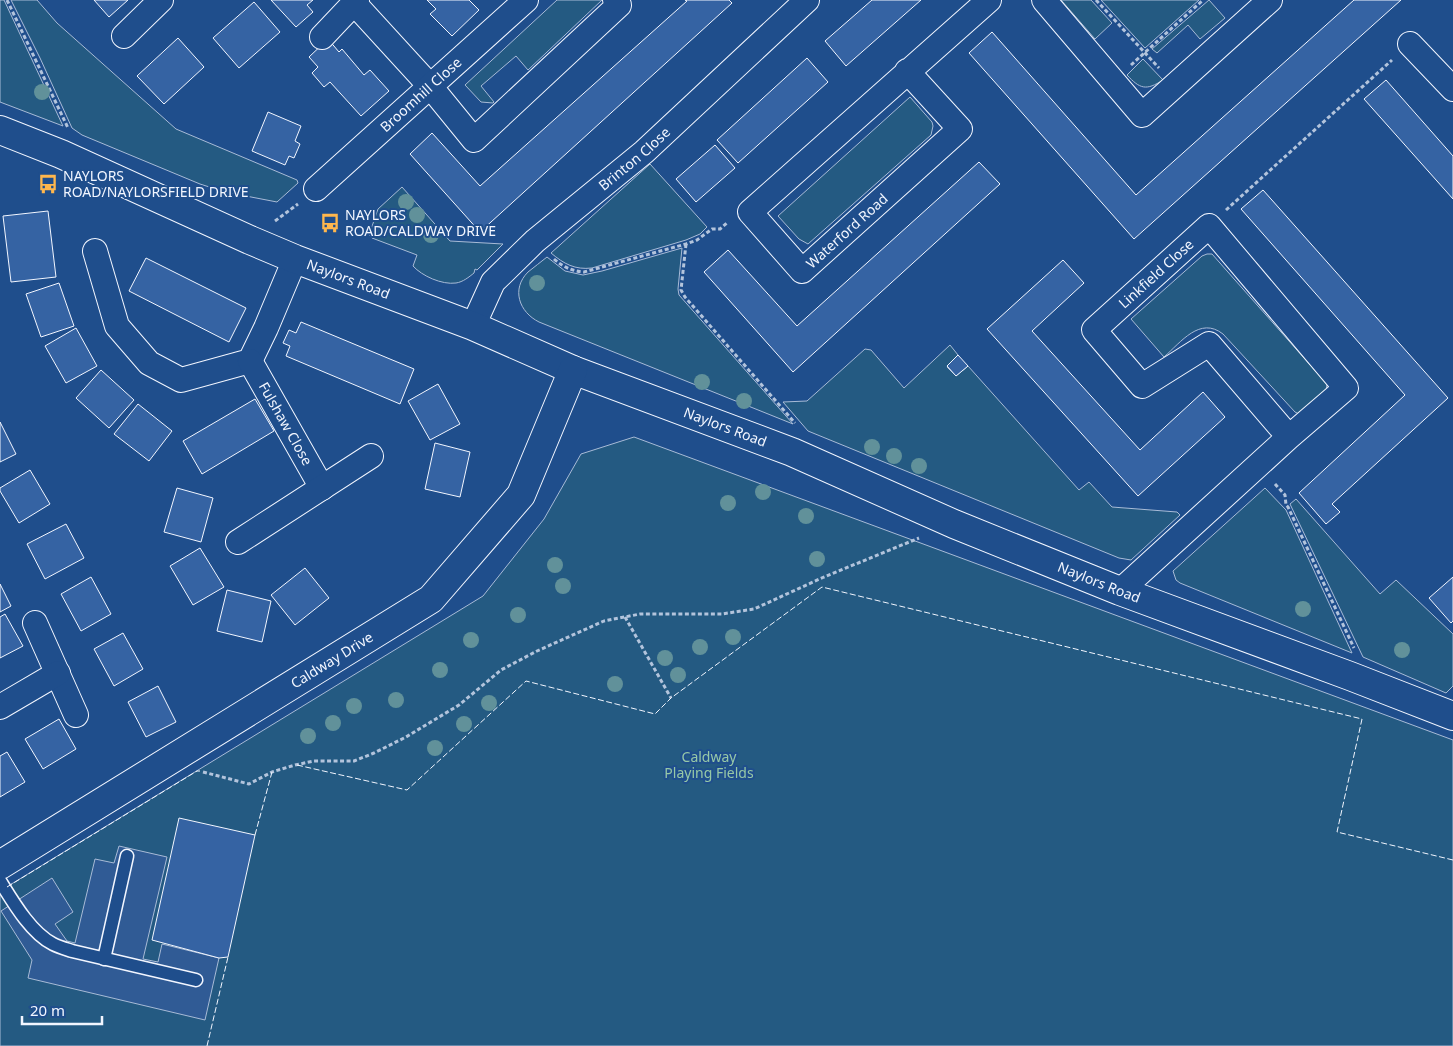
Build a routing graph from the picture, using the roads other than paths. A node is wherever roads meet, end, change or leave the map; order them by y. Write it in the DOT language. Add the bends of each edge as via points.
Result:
graph roads {
  1 [pos="161,0"];
  2 [pos="526,0"];
  3 [pos="615,0"];
  4 [pos="807,0"];
  5 [pos="989,0"];
  6 [pos="1044,0"];
  7 [pos="1270,0"];
  8 [pos="355,1"];
  9 [pos="124,36"];
  10 [pos="322,36"];
  11 [pos="1410,44"];
  12 [pos="907,71"];
  13 [pos="430,86"];
  14 [pos="1453,89"];
  15 [pos="0,130"];
  16 [pos="316,189"];
  17 [pos="95,251"];
  18 [pos="294,259"];
  19 [pos="473,326"];
  20 [pos="250,361"];
  21 [pos="574,370"];
  22 [pos="1289,437"];
  23 [pos="371,456"];
  24 [pos="322,488"];
  25 [pos="238,542"];
  26 [pos="1120,591"];
  27 [pos="35,623"];
  28 [pos="58,673"];
  29 [pos="0,707"];
  30 [pos="76,715"];
  31 [pos="1453,716"];
  32 [pos="127,856"];
  33 [pos="0,865"];
  34 [pos="0,881"];
  35 [pos="104,958"];
  36 [pos="196,980"];
  1 -- 9 [label="street"];
  2 -- 13 [label="street, Broomhill Close"];
  3 -- 13 [label="street" via="619,5 474,140"];
  4 -- 19 [label="street, Brinton Close" via="644,152 535,241 494,282"];
  5 -- 12 [label="street"];
  6 -- 7 [label="street" via="1142,115"];
  8 -- 10 [label="street"];
  8 -- 13 [label="street"];
  11 -- 14 [label="street"];
  12 -- 12 [label="street, Waterford Road" via="750,212 802,271 960,129"];
  13 -- 16 [label="street, Broomhill Close"];
  15 -- 18 [label="street, Naylors Road" via="61,154"];
  17 -- 20 [label="street" via="117,326 149,363 181,380"];
  18 -- 19 [label="street, Naylors Road"];
  18 -- 20 [label="street"];
  19 -- 21 [label="street, Naylors Road"];
  20 -- 24 [label="street, Fulshaw Close"];
  21 -- 26 [label="street, Naylors Road" via="792,452 954,524"];
  21 -- 33 [label="street, Caldway Drive" via="521,495 431,599"];
  22 -- 22 [label="street, Linkfield Close" via="1208,344 1142,386 1094,330 1209,226 1346,388"];
  22 -- 26 [label="street"];
  23 -- 24 [label="street"];
  24 -- 25 [label="street"];
  26 -- 31 [label="street, Naylors Road"];
  27 -- 28 [label="street"];
  28 -- 29 [label="street"];
  28 -- 30 [label="street"];
  32 -- 35 [label="lane"];
  34 -- 35 [label="lane" via="36,932 53,944"];
  35 -- 36 [label="lane"];
}
